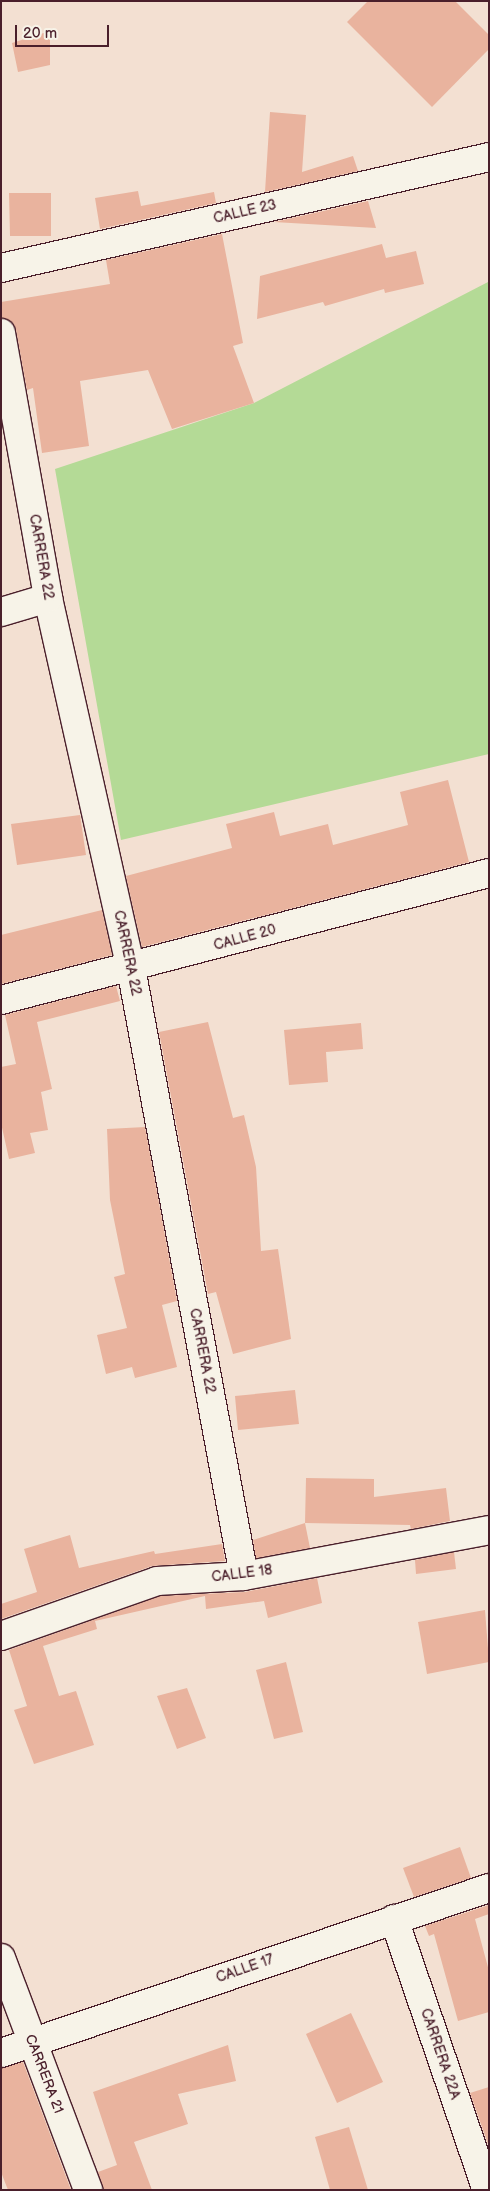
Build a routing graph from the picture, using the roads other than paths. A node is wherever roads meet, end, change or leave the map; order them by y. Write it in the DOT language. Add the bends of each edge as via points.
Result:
graph roads {
  1 [pos="487,154"];
  2 [pos="1,268"];
  3 [pos="1,333"];
  4 [pos="48,598"];
  5 [pos="1,612"];
  6 [pos="489,872"];
  7 [pos="131,968"];
  8 [pos="1,1000"];
  9 [pos="489,1530"];
  10 [pos="244,1576"];
  11 [pos="1,1636"];
  12 [pos="489,1888"];
  13 [pos="394,1919"];
  14 [pos="1,1958"];
  15 [pos="32,2042"];
  16 [pos="1,2053"];
  17 [pos="88,2190"];
  18 [pos="487,2190"];
  1 -- 2 [label="street, CALLE 23"];
  3 -- 4 [label="street, CARRERA 22"];
  4 -- 5 [label="street"];
  4 -- 7 [label="street, CARRERA 22"];
  6 -- 7 [label="street, CALLE 20"];
  7 -- 8 [label="street, CALLE 20"];
  7 -- 10 [label="street, CARRERA 22"];
  9 -- 10 [label="street, CALLE 18"];
  10 -- 11 [label="street, CALLE 18" via="157,1581"];
  12 -- 13 [label="street, CALLE 17"];
  13 -- 15 [label="street, CALLE 17"];
  13 -- 18 [label="street, CARRERA 22A"];
  14 -- 15 [label="street, CARRERA 21"];
  15 -- 16 [label="street, CALLE 17"];
  15 -- 17 [label="street, CARRERA 21"];
}
